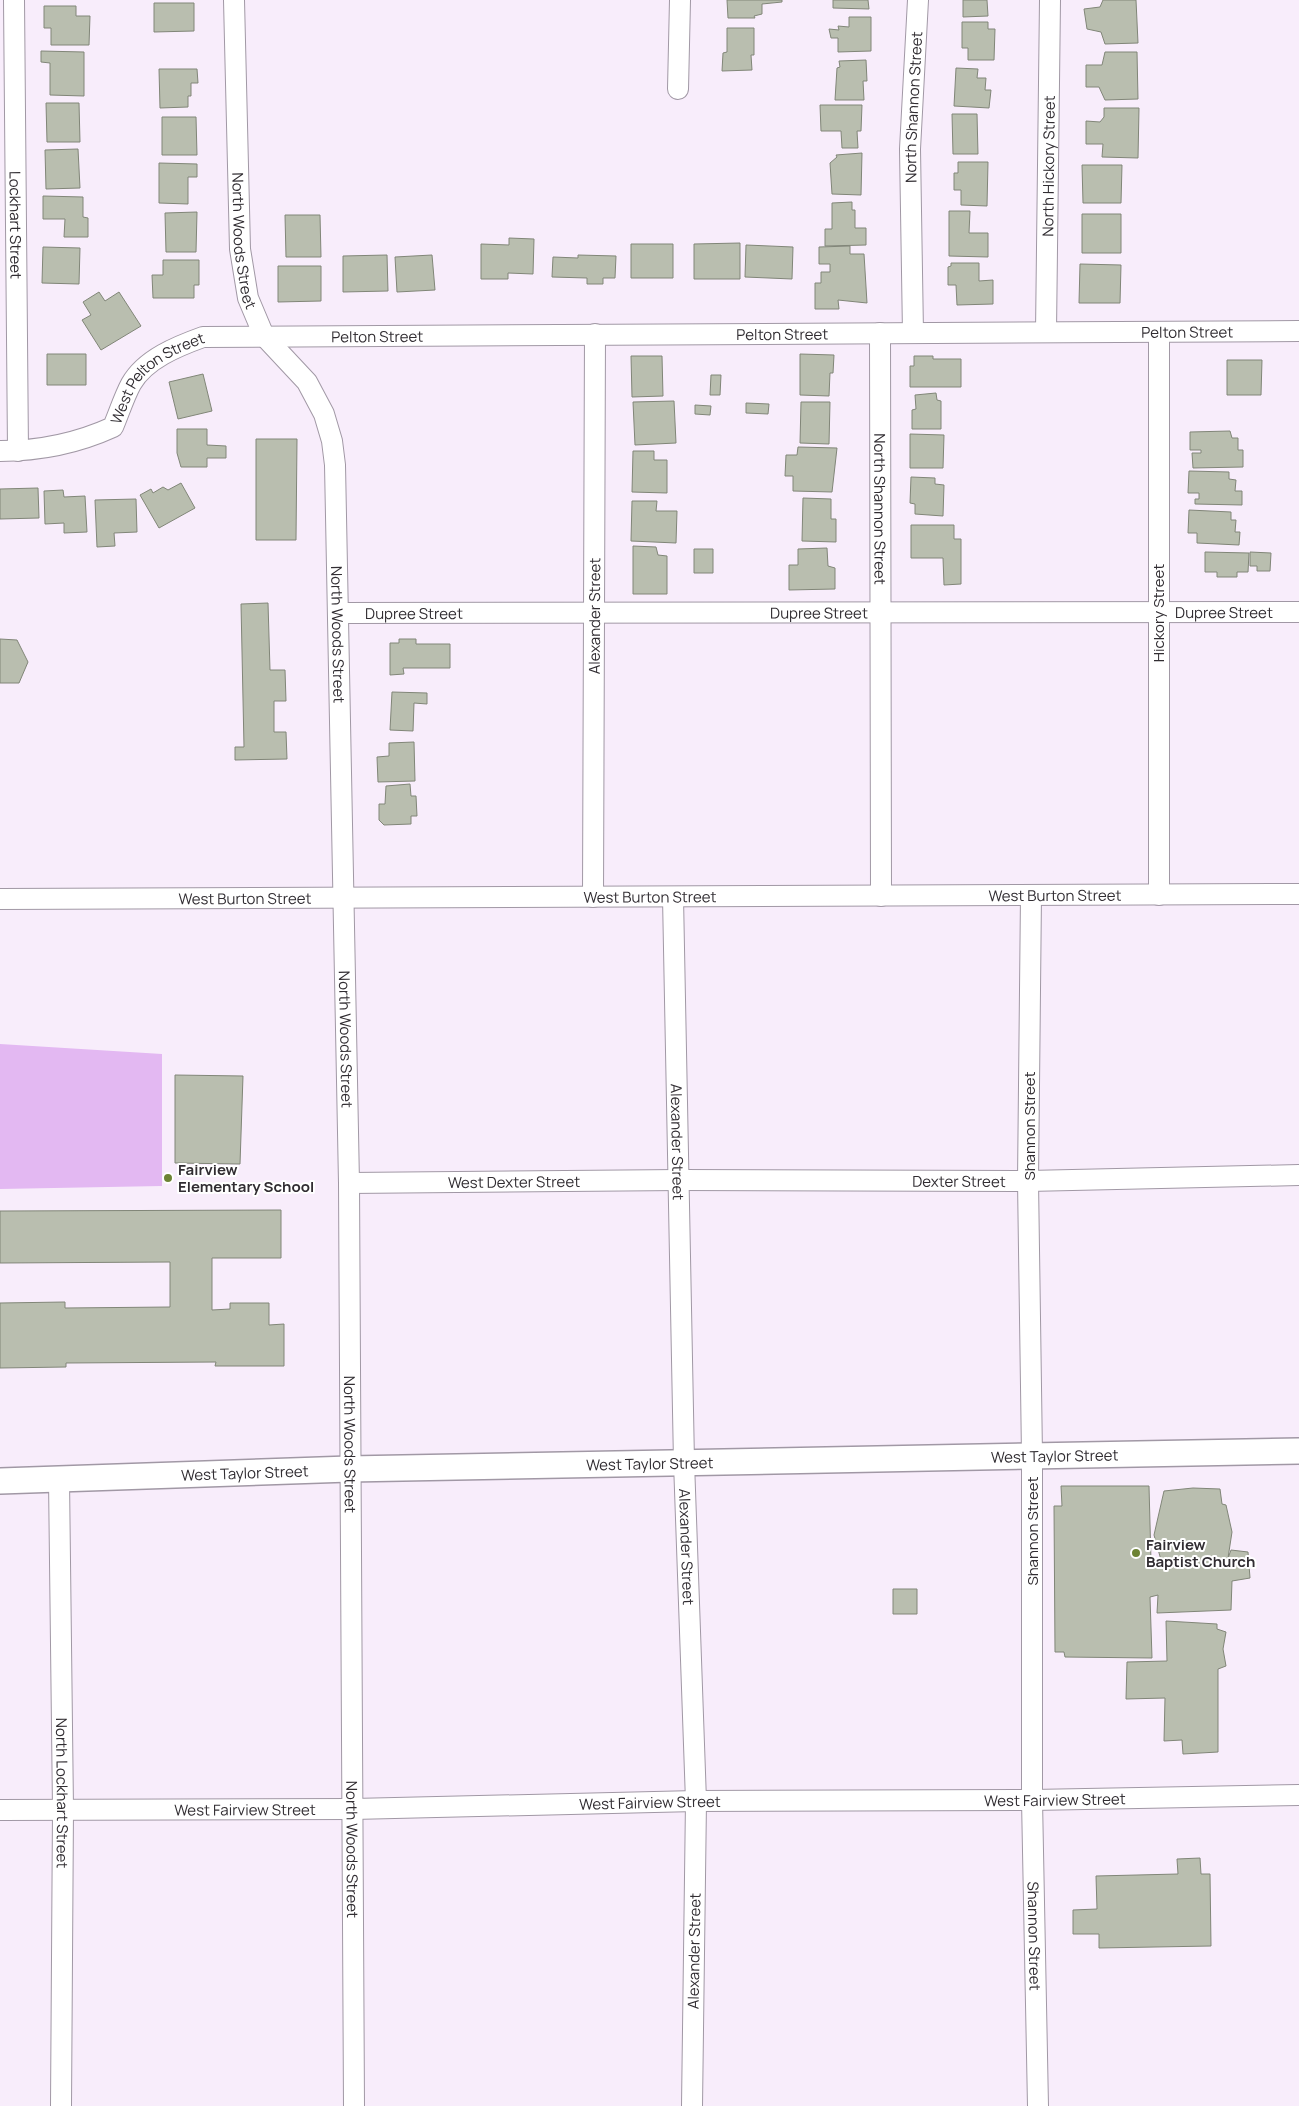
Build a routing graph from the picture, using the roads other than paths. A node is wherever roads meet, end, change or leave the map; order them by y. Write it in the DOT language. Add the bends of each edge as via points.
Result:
graph roads {
  1 [pos="14,0"];
  2 [pos="234,0"];
  3 [pos="680,0"];
  4 [pos="918,0"];
  5 [pos="1050,0"];
  6 [pos="678,89"];
  7 [pos="1299,331"];
  8 [pos="1046,332"];
  9 [pos="1159,332"];
  10 [pos="880,333"];
  11 [pos="913,333"];
  12 [pos="595,334"];
  13 [pos="264,336"];
  14 [pos="9,451"];
  15 [pos="880,612"];
  16 [pos="1158,612"];
  17 [pos="1299,612"];
  18 [pos="339,613"];
  19 [pos="595,613"];
  20 [pos="1299,894"];
  21 [pos="1031,895"];
  22 [pos="1159,895"];
  23 [pos="881,896"];
  24 [pos="593,897"];
  25 [pos="673,897"];
  26 [pos="345,898"];
  27 [pos="0,899"];
  28 [pos="1299,1174"];
  29 [pos="680,1180"];
  30 [pos="1028,1181"];
  31 [pos="348,1183"];
  32 [pos="1299,1451"];
  33 [pos="1032,1455"];
  34 [pos="684,1462"];
  35 [pos="349,1469"];
  36 [pos="59,1480"];
  37 [pos="0,1481"];
  38 [pos="1299,1795"];
  39 [pos="1032,1800"];
  40 [pos="696,1801"];
  41 [pos="63,1809"];
  42 [pos="0,1810"];
  43 [pos="353,1810"];
  44 [pos="61,2106"];
  45 [pos="354,2106"];
  46 [pos="692,2106"];
  47 [pos="1038,2106"];
  1 -- 14 [label="street, Lockhart Street"];
  2 -- 13 [label="street, North Woods Street" via="240,249 248,298"];
  3 -- 6 [label="street"];
  4 -- 11 [label="street, North Shannon Street" via="910,149"];
  5 -- 8 [label="street, North Hickory Street"];
  7 -- 9 [label="street, Pelton Street"];
  8 -- 9 [label="street, Pelton Street"];
  8 -- 11 [label="street, Pelton Street"];
  9 -- 16 [label="street, Hickory Street"];
  10 -- 11 [label="street, Pelton Street"];
  10 -- 12 [label="street, Pelton Street"];
  10 -- 15 [label="street, North Shannon Street"];
  12 -- 13 [label="street, Pelton Street"];
  12 -- 19 [label="street, Alexander Street"];
  13 -- 14 [label="street, West Pelton Street" via="202,337 175,347 150,364 132,382 113,427 86,440"];
  13 -- 18 [label="street, North Woods Street" via="307,382 324,414 332,441 336,465"];
  15 -- 16 [label="street, Dupree Street"];
  15 -- 19 [label="street, Dupree Street"];
  15 -- 23 [label="street, North Shannon Street"];
  16 -- 17 [label="street, Dupree Street"];
  16 -- 22 [label="street, Hickory Street"];
  18 -- 19 [label="street, Dupree Street"];
  18 -- 26 [label="street, North Woods Street"];
  19 -- 24 [label="street, Alexander Street"];
  20 -- 22 [label="street, West Burton Street"];
  21 -- 22 [label="street, West Burton Street"];
  21 -- 23 [label="street, West Burton Street"];
  21 -- 30 [label="street, Shannon Street"];
  23 -- 25 [label="street, West Burton Street"];
  24 -- 25 [label="street, West Burton Street"];
  24 -- 26 [label="street, West Burton Street"];
  25 -- 29 [label="street, Alexander Street"];
  26 -- 27 [label="street, West Burton Street"];
  26 -- 31 [label="street, North Woods Street"];
  28 -- 30 [label="street, Dexter Street"];
  29 -- 30 [label="street, Dexter Street"];
  29 -- 31 [label="street, West Dexter Street"];
  29 -- 34 [label="street, Alexander Street"];
  30 -- 33 [label="street, Shannon Street"];
  31 -- 35 [label="street, North Woods Street"];
  32 -- 33 [label="main road, West Taylor Street"];
  33 -- 34 [label="main road, West Taylor Street"];
  33 -- 39 [label="street, Shannon Street"];
  34 -- 35 [label="main road, West Taylor Street"];
  34 -- 40 [label="street, Alexander Street"];
  35 -- 36 [label="main road, West Taylor Street"];
  35 -- 43 [label="street, North Woods Street"];
  36 -- 37 [label="main road, West Taylor Street"];
  36 -- 41 [label="street, North Lockhart Street"];
  38 -- 39 [label="street, West Fairview Street"];
  39 -- 40 [label="street, West Fairview Street"];
  39 -- 47 [label="street, Shannon Street"];
  40 -- 43 [label="street, West Fairview Street"];
  40 -- 46 [label="street, Alexander Street"];
  41 -- 42 [label="street, West Fairview Street"];
  41 -- 43 [label="street, West Fairview Street"];
  41 -- 44 [label="street, North Lockhart Street"];
  43 -- 45 [label="street, North Woods Street"];
}
